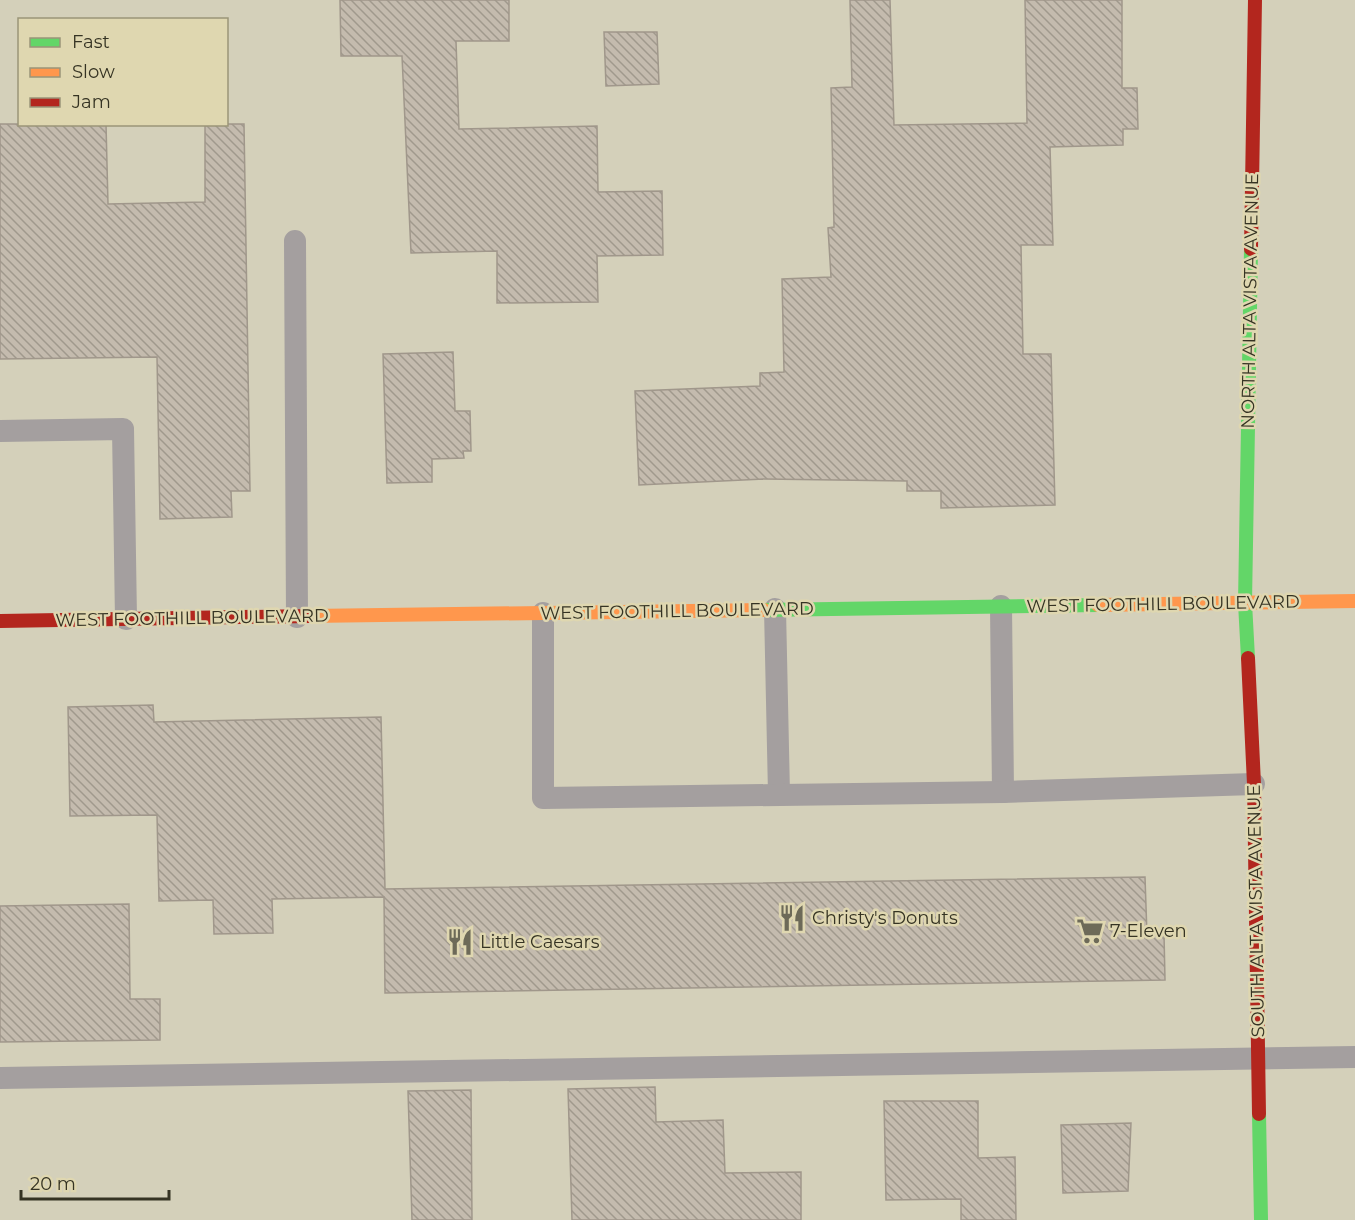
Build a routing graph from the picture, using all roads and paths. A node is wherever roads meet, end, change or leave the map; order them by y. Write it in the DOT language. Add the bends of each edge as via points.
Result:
graph roads {
  1 [pos="1256,0"];
  2 [pos="295,241"];
  3 [pos="0,430"];
  4 [pos="1355,601"];
  5 [pos="1245,603"];
  6 [pos="1001,606"];
  7 [pos="775,609"];
  8 [pos="543,613"];
  9 [pos="297,617"];
  10 [pos="126,619"];
  11 [pos="0,621"];
  12 [pos="1254,784"];
  13 [pos="1003,792"];
  14 [pos="779,794"];
  15 [pos="1355,1057"];
  16 [pos="1260,1058"];
  17 [pos="0,1078"];
  18 [pos="1261,1220"];
  1 -- 5 [label="main road, NORTH ALTA VISTA AVENUE"];
  2 -- 9 [label="lane"];
  3 -- 10 [label="lane" via="123,429"];
  4 -- 5 [label="main road, WEST FOOTHILL BOULEVARD"];
  5 -- 6 [label="main road, WEST FOOTHILL BOULEVARD"];
  5 -- 12 [label="main road, SOUTH ALTA VISTA AVENUE"];
  6 -- 7 [label="main road, WEST FOOTHILL BOULEVARD"];
  6 -- 13 [label="lane"];
  7 -- 8 [label="main road, WEST FOOTHILL BOULEVARD"];
  7 -- 14 [label="lane"];
  8 -- 9 [label="main road, WEST FOOTHILL BOULEVARD"];
  8 -- 14 [label="lane" via="543,798"];
  9 -- 10 [label="main road, WEST FOOTHILL BOULEVARD"];
  10 -- 11 [label="main road, WEST FOOTHILL BOULEVARD"];
  12 -- 13 [label="lane"];
  12 -- 16 [label="main road, SOUTH ALTA VISTA AVENUE"];
  13 -- 14 [label="lane"];
  15 -- 16 [label="lane"];
  16 -- 17 [label="lane"];
  16 -- 18 [label="main road, SOUTH ALTA VISTA AVENUE"];
}
